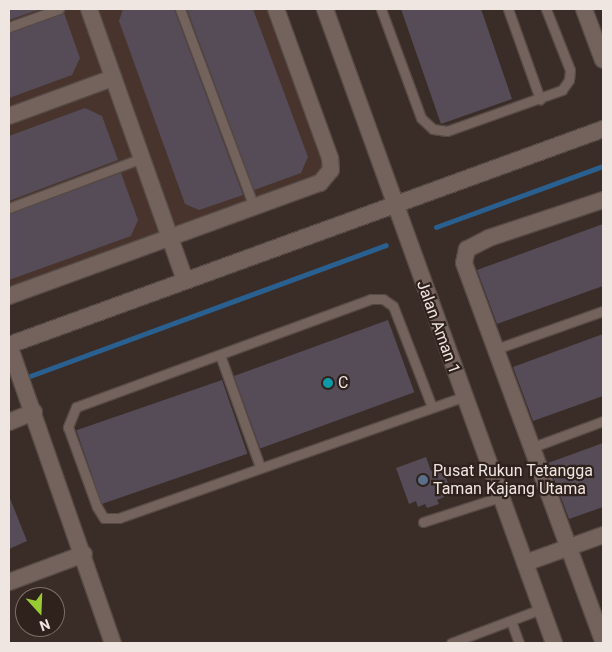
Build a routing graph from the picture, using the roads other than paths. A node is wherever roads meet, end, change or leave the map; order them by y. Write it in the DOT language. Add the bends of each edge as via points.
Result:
graph roads {
  1 [pos="59,9"];
  2 [pos="89,9"];
  3 [pos="180,9"];
  4 [pos="276,9"];
  5 [pos="325,9"];
  6 [pos="381,9"];
  7 [pos="508,9"];
  8 [pos="546,9"];
  9 [pos="584,9"];
  10 [pos="9,27"];
  11 [pos="599,37"];
  12 [pos="603,60"];
  13 [pos="113,78"];
  14 [pos="540,99"];
  15 [pos="9,116"];
  16 [pos="603,129"];
  17 [pos="142,158"];
  18 [pos="603,200"];
  19 [pos="394,205"];
  20 [pos="254,207"];
  21 [pos="9,208"];
  22 [pos="170,237"];
  23 [pos="185,280"];
  24 [pos="9,296"];
  25 [pos="603,311"];
  26 [pos="9,345"];
  27 [pos="496,349"];
  28 [pos="220,355"];
  29 [pos="463,398"];
  30 [pos="432,407"];
  31 [pos="34,412"];
  32 [pos="9,422"];
  33 [pos="603,422"];
  34 [pos="533,447"];
  35 [pos="260,467"];
  36 [pos="500,497"];
  37 [pos="423,522"];
  38 [pos="603,535"];
  39 [pos="570,547"];
  40 [pos="84,554"];
  41 [pos="525,563"];
  42 [pos="9,582"];
  43 [pos="541,609"];
  44 [pos="510,620"];
  45 [pos="603,640"];
  46 [pos="113,643"];
  47 [pos="451,643"];
  48 [pos="519,643"];
  49 [pos="554,643"];
  1 -- 10 [label="lane"];
  2 -- 13 [label="street"];
  3 -- 20 [label="lane"];
  4 -- 20 [label="street" via="330,158 331,170 320,183"];
  5 -- 19 [label="street, Jalan Aman 1"];
  6 -- 14 [label="lane" via="421,118 433,129 447,130"];
  7 -- 14 [label="lane"];
  8 -- 14 [label="lane" via="570,70 569,80 562,90"];
  9 -- 11 [label="street"];
  11 -- 12 [label="street"];
  13 -- 15 [label="street"];
  13 -- 17 [label="street"];
  16 -- 19 [label="street"];
  17 -- 21 [label="lane"];
  17 -- 22 [label="street"];
  18 -- 27 [label="street" via="467,249 464,263"];
  19 -- 23 [label="street"];
  19 -- 29 [label="street, Jalan Aman 1"];
  20 -- 22 [label="street"];
  22 -- 23 [label="street"];
  22 -- 24 [label="street"];
  23 -- 26 [label="street"];
  25 -- 27 [label="lane"];
  26 -- 31 [label="street"];
  27 -- 34 [label="street"];
  28 -- 30 [label="lane" via="371,299 383,299 394,306"];
  28 -- 35 [label="lane"];
  28 -- 35 [label="lane" via="76,407 68,427 104,518 119,518"];
  29 -- 30 [label="lane"];
  29 -- 36 [label="street, Jalan Aman 1"];
  30 -- 35 [label="lane"];
  31 -- 32 [label="street"];
  31 -- 40 [label="street"];
  33 -- 34 [label="lane"];
  34 -- 39 [label="street"];
  36 -- 37 [label="lane"];
  36 -- 41 [label="street, Jalan Aman 1"];
  38 -- 39 [label="street"];
  39 -- 41 [label="street"];
  39 -- 45 [label="street"];
  40 -- 42 [label="street"];
  40 -- 46 [label="street"];
  41 -- 43 [label="street, Jalan Aman 1"];
  43 -- 44 [label="lane"];
  43 -- 49 [label="street, Jalan Aman 1"];
  44 -- 47 [label="lane"];
  44 -- 48 [label="lane"];
}
